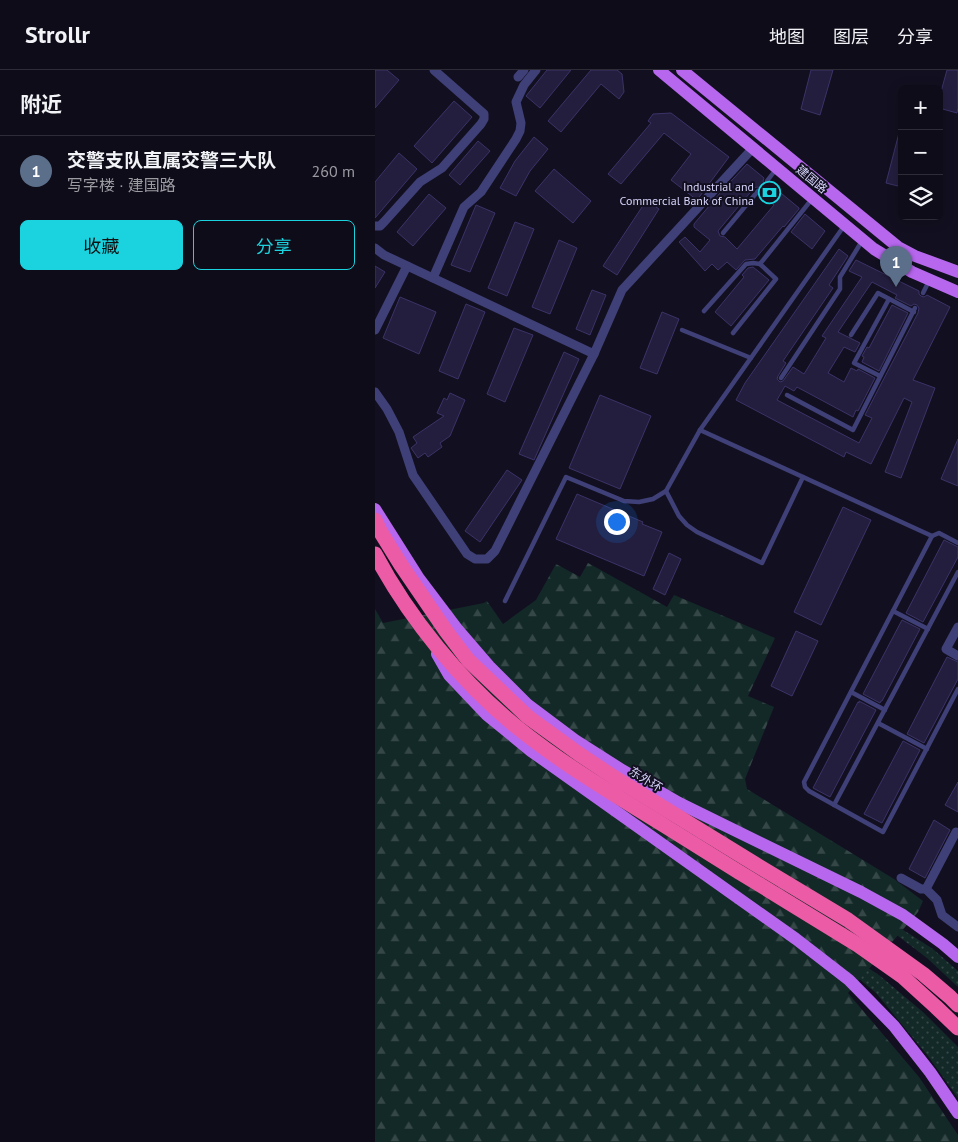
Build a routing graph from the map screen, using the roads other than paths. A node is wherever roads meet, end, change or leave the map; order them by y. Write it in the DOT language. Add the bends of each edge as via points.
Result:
graph roads {
  1 [pos="434,70"];
  2 [pos="536,70"];
  3 [pos="659,70"];
  4 [pos="682,70"];
  5 [pos="753,148"];
  6 [pos="777,168"];
  7 [pos="767,181"];
  8 [pos="758,191"];
  9 [pos="813,198"];
  10 [pos="854,212"];
  11 [pos="845,225"];
  12 [pos="375,226"];
  13 [pos="723,233"];
  14 [pos="863,240"];
  15 [pos="375,248"];
  16 [pos="759,264"];
  17 [pos="407,266"];
  18 [pos="958,272"];
  19 [pos="433,278"];
  20 [pos="929,280"];
  21 [pos="958,292"];
  22 [pos="923,293"];
  23 [pos="889,299"];
  24 [pos="704,311"];
  25 [pos="375,330"];
  26 [pos="682,330"];
  27 [pos="733,333"];
  28 [pos="851,336"];
  29 [pos="594,354"];
  30 [pos="751,358"];
  31 [pos="880,376"];
  32 [pos="781,378"];
  33 [pos="375,392"];
  34 [pos="787,395"];
  35 [pos="700,430"];
  36 [pos="803,477"];
  37 [pos="666,491"];
  38 [pos="375,509"];
  39 [pos="375,520"];
  40 [pos="932,536"];
  41 [pos="958,543"];
  42 [pos="375,554"];
  43 [pos="958,572"];
  44 [pos="505,601"];
  45 [pos="893,611"];
  46 [pos="420,626"];
  47 [pos="958,627"];
  48 [pos="928,629"];
  49 [pos="958,656"];
  50 [pos="958,689"];
  51 [pos="851,692"];
  52 [pos="885,710"];
  53 [pos="878,723"];
  54 [pos="927,749"];
  55 [pos="834,805"];
  56 [pos="956,832"];
  57 [pos="901,878"];
  58 [pos="927,889"];
  59 [pos="958,927"];
  60 [pos="958,957"];
  61 [pos="958,1005"];
  62 [pos="958,1028"];
  63 [pos="958,1113"];
  1 -- 12 [label="street" via="484,114 484,119 442,168 420,182 384,222"];
  2 -- 19 [label="street" via="516,102 520,131 481,192 464,207"];
  3 -- 5 [label="main road, 建国路"];
  4 -- 10 [label="main road, 建国路"];
  5 -- 6 [label="main road, 建国路"];
  5 -- 29 [label="street" via="622,290"];
  6 -- 7 [label="lane"];
  6 -- 9 [label="main road, 建国路"];
  8 -- 13 [label="lane"];
  9 -- 11 [label="main road, 建国路"];
  9 -- 16 [label="lane"];
  10 -- 11 [label="main road"];
  10 -- 18 [label="main road, 建国路" via="898,247"];
  11 -- 14 [label="main road, 建国路"];
  11 -- 30 [label="lane"];
  14 -- 20 [label="main road, 建国路" via="894,262"];
  14 -- 32 [label="lane" via="840,277 841,289"];
  15 -- 17 [label="street"];
  16 -- 24 [label="lane" via="746,264"];
  16 -- 27 [label="lane" via="777,280"];
  17 -- 19 [label="street"];
  17 -- 25 [label="street"];
  19 -- 29 [label="street"];
  20 -- 21 [label="main road, 建国路"];
  20 -- 22 [label="lane"];
  23 -- 28 [label="lane" via="878,293"];
  23 -- 31 [label="lane" via="855,363"];
  23 -- 31 [label="lane" via="914,310"];
  26 -- 30 [label="lane"];
  29 -- 33 [label="street" via="495,552 487,559 475,559 467,554 413,476 399,432"];
  30 -- 35 [label="lane"];
  31 -- 34 [label="lane" via="853,430"];
  35 -- 36 [label="lane"];
  35 -- 37 [label="lane"];
  36 -- 37 [label="lane" via="762,563 687,525"];
  36 -- 40 [label="lane"];
  37 -- 44 [label="lane" via="653,499 624,501 566,478"];
  38 -- 60 [label="main road" via="418,577 458,630 527,704 622,770 679,803 903,915"];
  39 -- 61 [label="highway, 东外环" via="401,565 468,660 528,717 615,778 848,920 923,974"];
  40 -- 41 [label="lane" via="939,533"];
  40 -- 45 [label="lane"];
  42 -- 46 [label="highway"];
  43 -- 48 [label="lane"];
  45 -- 48 [label="lane"];
  45 -- 51 [label="lane"];
  46 -- 62 [label="highway" via="468,682 517,727 575,770 865,950 902,976"];
  46 -- 63 [label="main road" via="449,675 494,721 849,980 894,1026 931,1072"];
  47 -- 49 [label="street" via="946,649"];
  48 -- 52 [label="lane"];
  50 -- 54 [label="lane"];
  51 -- 52 [label="lane"];
  51 -- 55 [label="lane" via="805,782 809,792"];
  52 -- 53 [label="lane"];
  53 -- 54 [label="lane"];
  53 -- 55 [label="lane"];
  54 -- 55 [label="lane" via="883,832"];
  56 -- 58 [label="street"];
  57 -- 58 [label="street"];
  58 -- 59 [label="street" via="937,900 942,914"];
}
